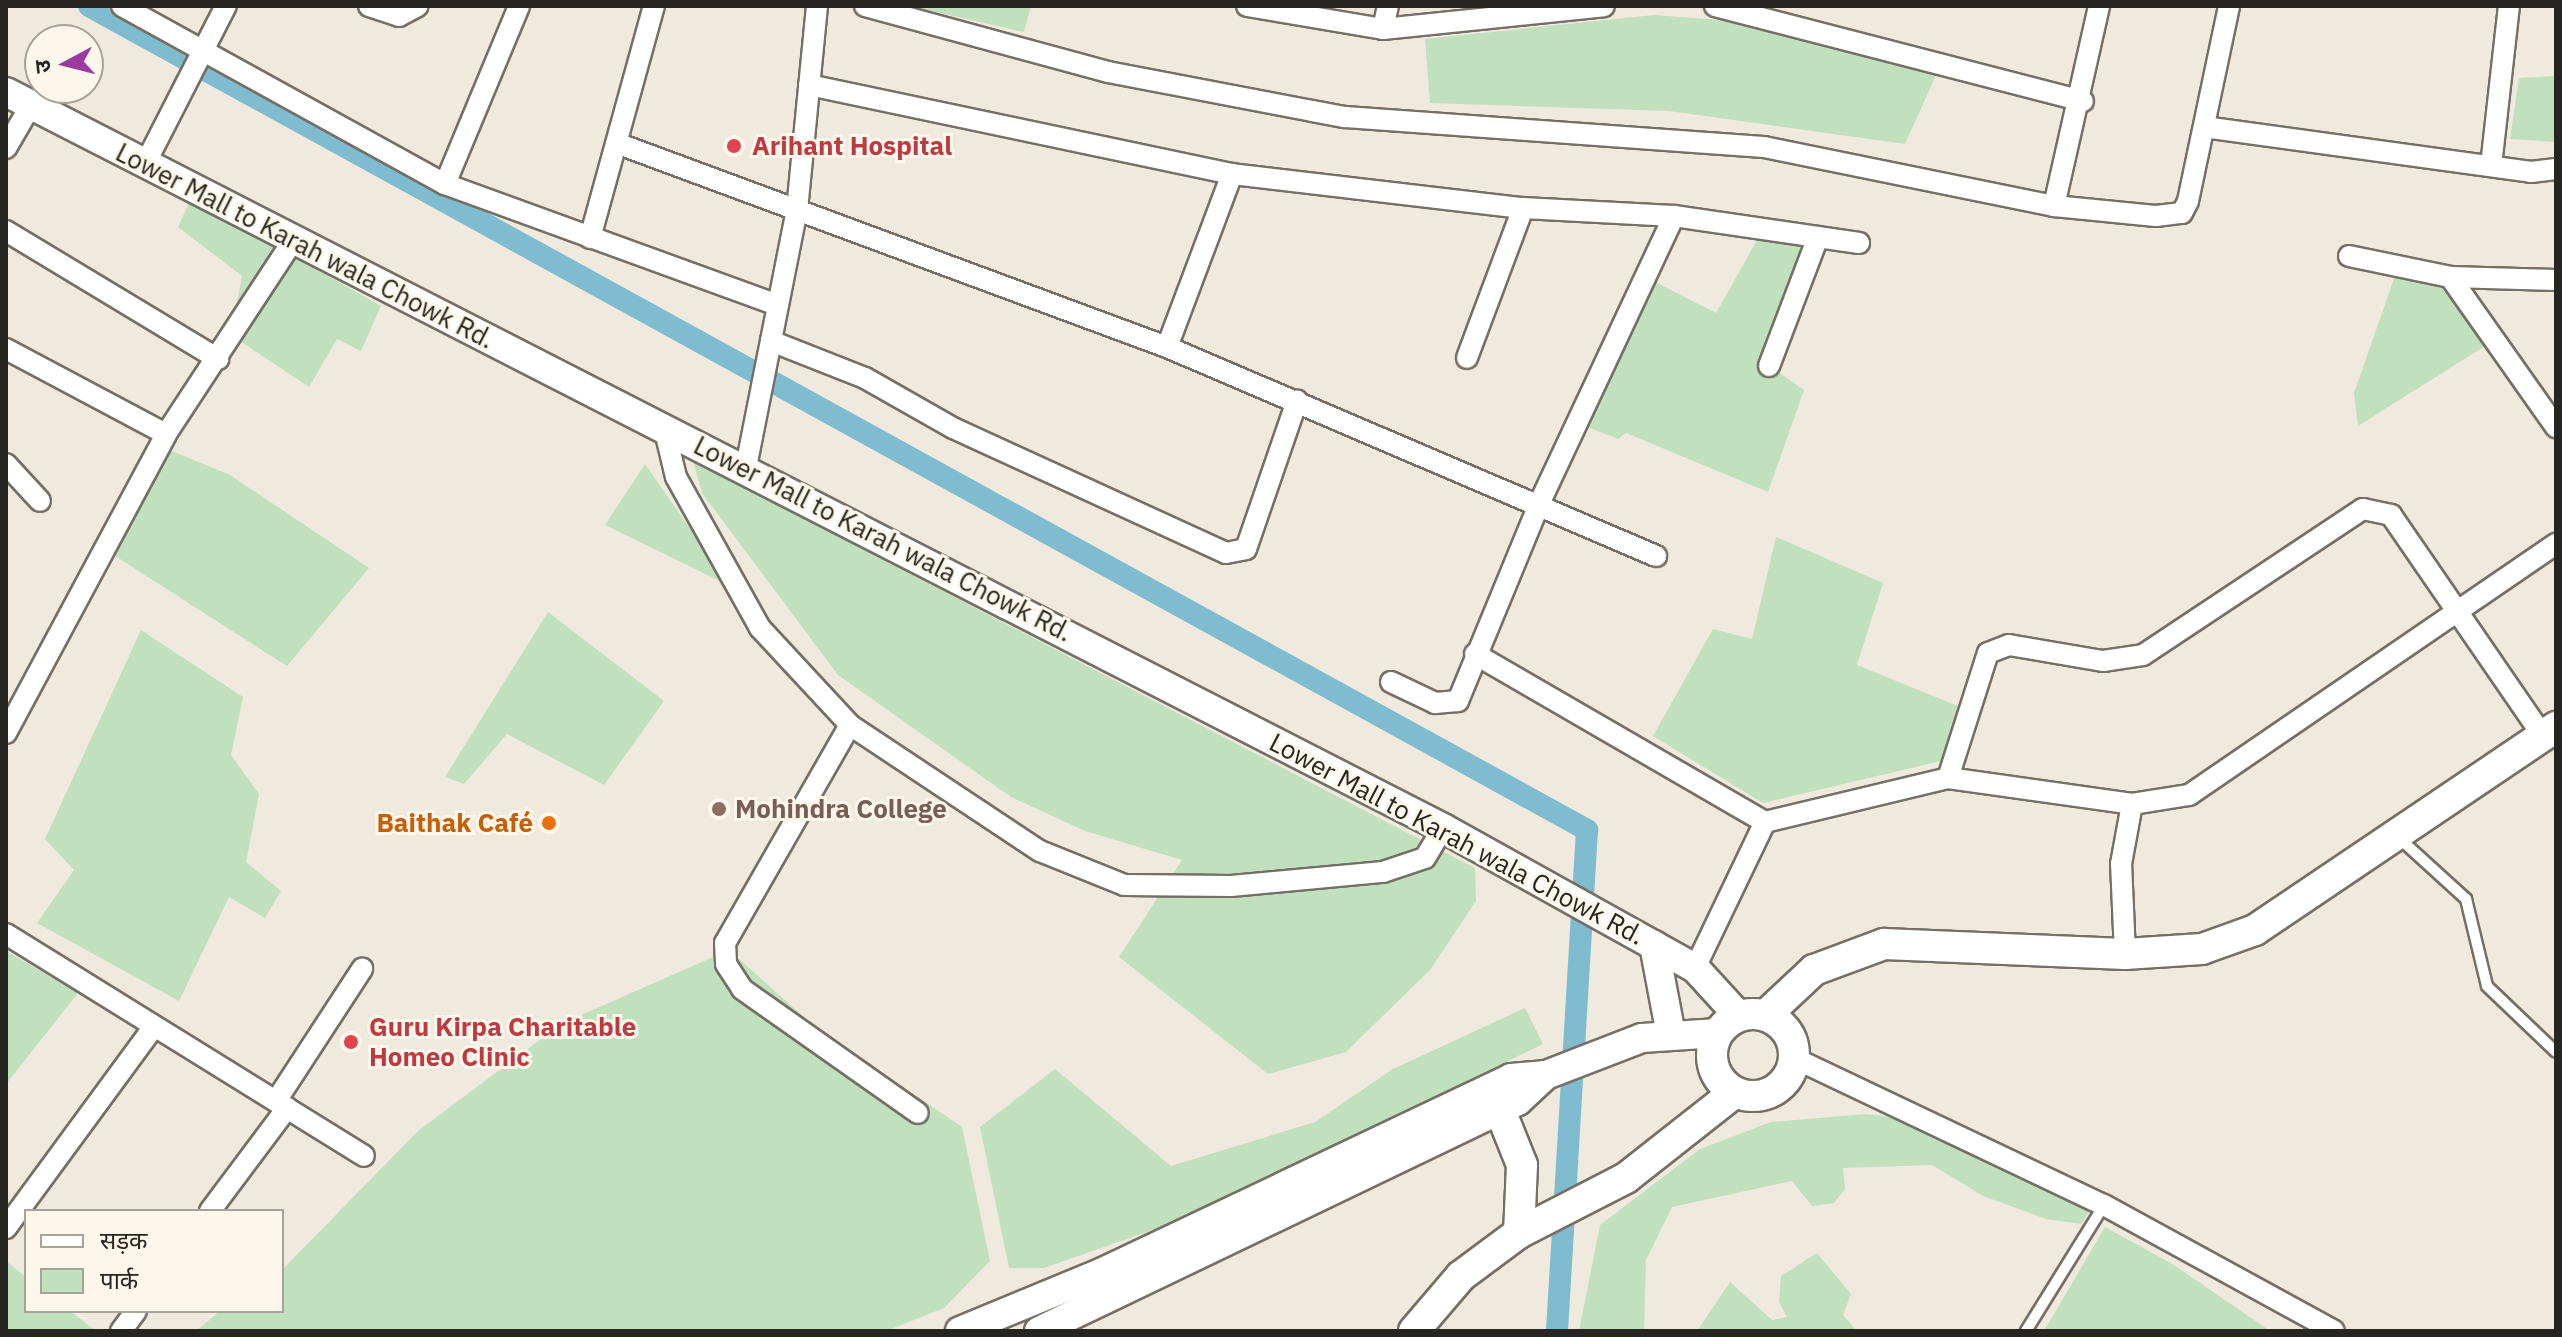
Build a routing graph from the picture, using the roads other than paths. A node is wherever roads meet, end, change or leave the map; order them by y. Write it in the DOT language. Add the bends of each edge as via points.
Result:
graph roads {
  1 [pos="122,6"];
  2 [pos="226,6"];
  3 [pos="369,6"];
  4 [pos="418,6"];
  5 [pos="519,6"];
  6 [pos="654,6"];
  7 [pos="817,6"];
  8 [pos="865,6"];
  9 [pos="1247,6"];
  10 [pos="1388,6"];
  11 [pos="1604,6"];
  12 [pos="1715,6"];
  13 [pos="2099,6"];
  14 [pos="2229,6"];
  15 [pos="2509,6"];
  16 [pos="1383,29"];
  17 [pos="200,62"];
  18 [pos="809,85"];
  19 [pos="18,99"];
  20 [pos="2083,101"];
  21 [pos="2204,127"];
  22 [pos="619,144"];
  23 [pos="6,148"];
  24 [pos="145,164"];
  25 [pos="2491,166"];
  26 [pos="2556,169"];
  27 [pos="1232,174"];
  28 [pos="445,184"];
  29 [pos="2054,206"];
  30 [pos="1523,208"];
  31 [pos="797,210"];
  32 [pos="1674,216"];
  33 [pos="6,231"];
  34 [pos="1818,237"];
  35 [pos="590,238"];
  36 [pos="292,242"];
  37 [pos="1859,243"];
  38 [pos="2349,256"];
  39 [pos="2450,277"];
  40 [pos="2556,280"];
  41 [pos="778,305"];
  42 [pos="771,341"];
  43 [pos="1167,347"];
  44 [pos="6,349"];
  45 [pos="1467,358"];
  46 [pos="218,359"];
  47 [pos="1769,366"];
  48 [pos="1297,401"];
  49 [pos="664,427"];
  50 [pos="2556,427"];
  51 [pos="166,434"];
  52 [pos="6,464"];
  53 [pos="746,467"];
  54 [pos="40,501"];
  55 [pos="1540,502"];
  56 [pos="2556,544"];
  57 [pos="1656,556"];
  58 [pos="2459,611"];
  59 [pos="1475,654"];
  60 [pos="1391,682"];
  61 [pos="12,706"];
  62 [pos="850,725"];
  63 [pos="2550,732"];
  64 [pos="6,733"];
  65 [pos="1948,778"];
  66 [pos="2132,804"];
  67 [pos="1765,822"];
  68 [pos="1443,828"];
  69 [pos="2399,838"];
  70 [pos="6,934"];
  71 [pos="1654,945"];
  72 [pos="2125,954"];
  73 [pos="1695,968"];
  74 [pos="362,969"];
  75 [pos="1741,1021"];
  76 [pos="153,1028"];
  77 [pos="1671,1035"];
  78 [pos="2556,1052"];
  79 [pos="1794,1058"];
  80 [pos="1551,1074"];
  81 [pos="1734,1093"];
  82 [pos="282,1104"];
  83 [pos="1500,1110"];
  84 [pos="918,1113"];
  85 [pos="364,1156"];
  86 [pos="2104,1205"];
  87 [pos="211,1209"];
  88 [pos="6,1228"];
  89 [pos="1528,1229"];
  90 [pos="134,1313"];
  91 [pos="121,1331"];
  92 [pos="960,1331"];
  93 [pos="1039,1331"];
  94 [pos="1414,1331"];
  95 [pos="2026,1331"];
  96 [pos="2334,1331"];
  1 -- 17 [label="street"];
  2 -- 17 [label="street"];
  3 -- 4 [label="street" via="399,16"];
  5 -- 28 [label="street"];
  6 -- 22 [label="street"];
  7 -- 18 [label="street"];
  8 -- 29 [label="street" via="1108,72 1345,117 1764,147"];
  9 -- 16 [label="street"];
  10 -- 16 [label="street"];
  11 -- 16 [label="street"];
  12 -- 20 [label="street"];
  13 -- 20 [label="street"];
  14 -- 21 [label="street"];
  15 -- 25 [label="street"];
  17 -- 24 [label="street"];
  17 -- 28 [label="street"];
  18 -- 27 [label="street"];
  18 -- 31 [label="street"];
  19 -- 23 [label="street"];
  19 -- 24 [label="street, Lower Mall to Karah wala Chowk Rd."];
  20 -- 29 [label="street"];
  21 -- 25 [label="street"];
  21 -- 29 [label="street" via="2182,213"];
  22 -- 31 [label="street"];
  22 -- 35 [label="street"];
  24 -- 36 [label="street, Lower Mall to Karah wala Chowk Rd."];
  25 -- 26 [label="street"];
  27 -- 30 [label="street"];
  27 -- 43 [label="street"];
  28 -- 35 [label="street"];
  30 -- 32 [label="street"];
  30 -- 45 [label="street"];
  31 -- 41 [label="street"];
  31 -- 43 [label="street"];
  32 -- 34 [label="street"];
  32 -- 55 [label="street"];
  33 -- 46 [label="street"];
  34 -- 37 [label="street"];
  34 -- 47 [label="street"];
  35 -- 41 [label="street"];
  36 -- 46 [label="street"];
  36 -- 49 [label="street, Lower Mall to Karah wala Chowk Rd."];
  38 -- 39 [label="street"];
  39 -- 40 [label="street"];
  39 -- 50 [label="street"];
  41 -- 42 [label="street"];
  42 -- 48 [label="street" via="865,378 953,428 1226,553 1246,549"];
  42 -- 53 [label="street"];
  43 -- 48 [label="street"];
  44 -- 51 [label="street"];
  46 -- 51 [label="street"];
  48 -- 55 [label="street"];
  49 -- 53 [label="street, Lower Mall to Karah wala Chowk Rd."];
  49 -- 62 [label="street" via="676,477 739,598"];
  51 -- 61 [label="street"];
  52 -- 54 [label="street"];
  53 -- 68 [label="street, Lower Mall to Karah wala Chowk Rd."];
  55 -- 57 [label="street"];
  55 -- 59 [label="street"];
  56 -- 58 [label="street"];
  58 -- 63 [label="street"];
  58 -- 65 [label="street" via="2391,515 2363,509 2143,655 2103,661 2009,645 1988,653"];
  58 -- 66 [label="street" via="2189,795"];
  59 -- 60 [label="street" via="1455,705"];
  59 -- 67 [label="street"];
  61 -- 64 [label="street"];
  62 -- 68 [label="street" via="1040,851 1124,885 1231,886 1383,872 1425,858"];
  62 -- 84 [label="street" via="725,943 726,964 742,989"];
  63 -- 69 [label="main road"];
  65 -- 66 [label="street"];
  65 -- 67 [label="street"];
  66 -- 72 [label="street" via="2121,864"];
  67 -- 73 [label="street"];
  68 -- 71 [label="street, Lower Mall to Karah wala Chowk Rd."];
  69 -- 72 [label="main road" via="2255,930 2202,949"];
  69 -- 78 [label="lane" via="2466,899 2487,986"];
  70 -- 76 [label="street"];
  71 -- 73 [label="street, Lower Mall to Karah wala Chowk Rd."];
  71 -- 77 [label="street"];
  72 -- 75 [label="main road" via="1884,944 1814,970"];
  73 -- 75 [label="street, Lower Mall to Karah wala Chowk Rd."];
  74 -- 82 [label="street"];
  75 -- 77 [label="street"];
  75 -- 79 [label="main road" via="1788,1032"];
  75 -- 81 [label="main road" via="1712,1059"];
  76 -- 82 [label="street"];
  76 -- 88 [label="street"];
  77 -- 80 [label="street"];
  79 -- 81 [label="main road" via="1774,1092"];
  79 -- 86 [label="street"];
  80 -- 83 [label="street"];
  80 -- 92 [label="street" via="1511,1078 1101,1273"];
  81 -- 89 [label="main road" via="1694,1131"];
  82 -- 85 [label="street"];
  82 -- 87 [label="street"];
  83 -- 89 [label="main road" via="1522,1165"];
  83 -- 93 [label="street"];
  86 -- 95 [label="lane"];
  86 -- 96 [label="street"];
  89 -- 94 [label="main road" via="1461,1276"];
  90 -- 91 [label="street"];
}
